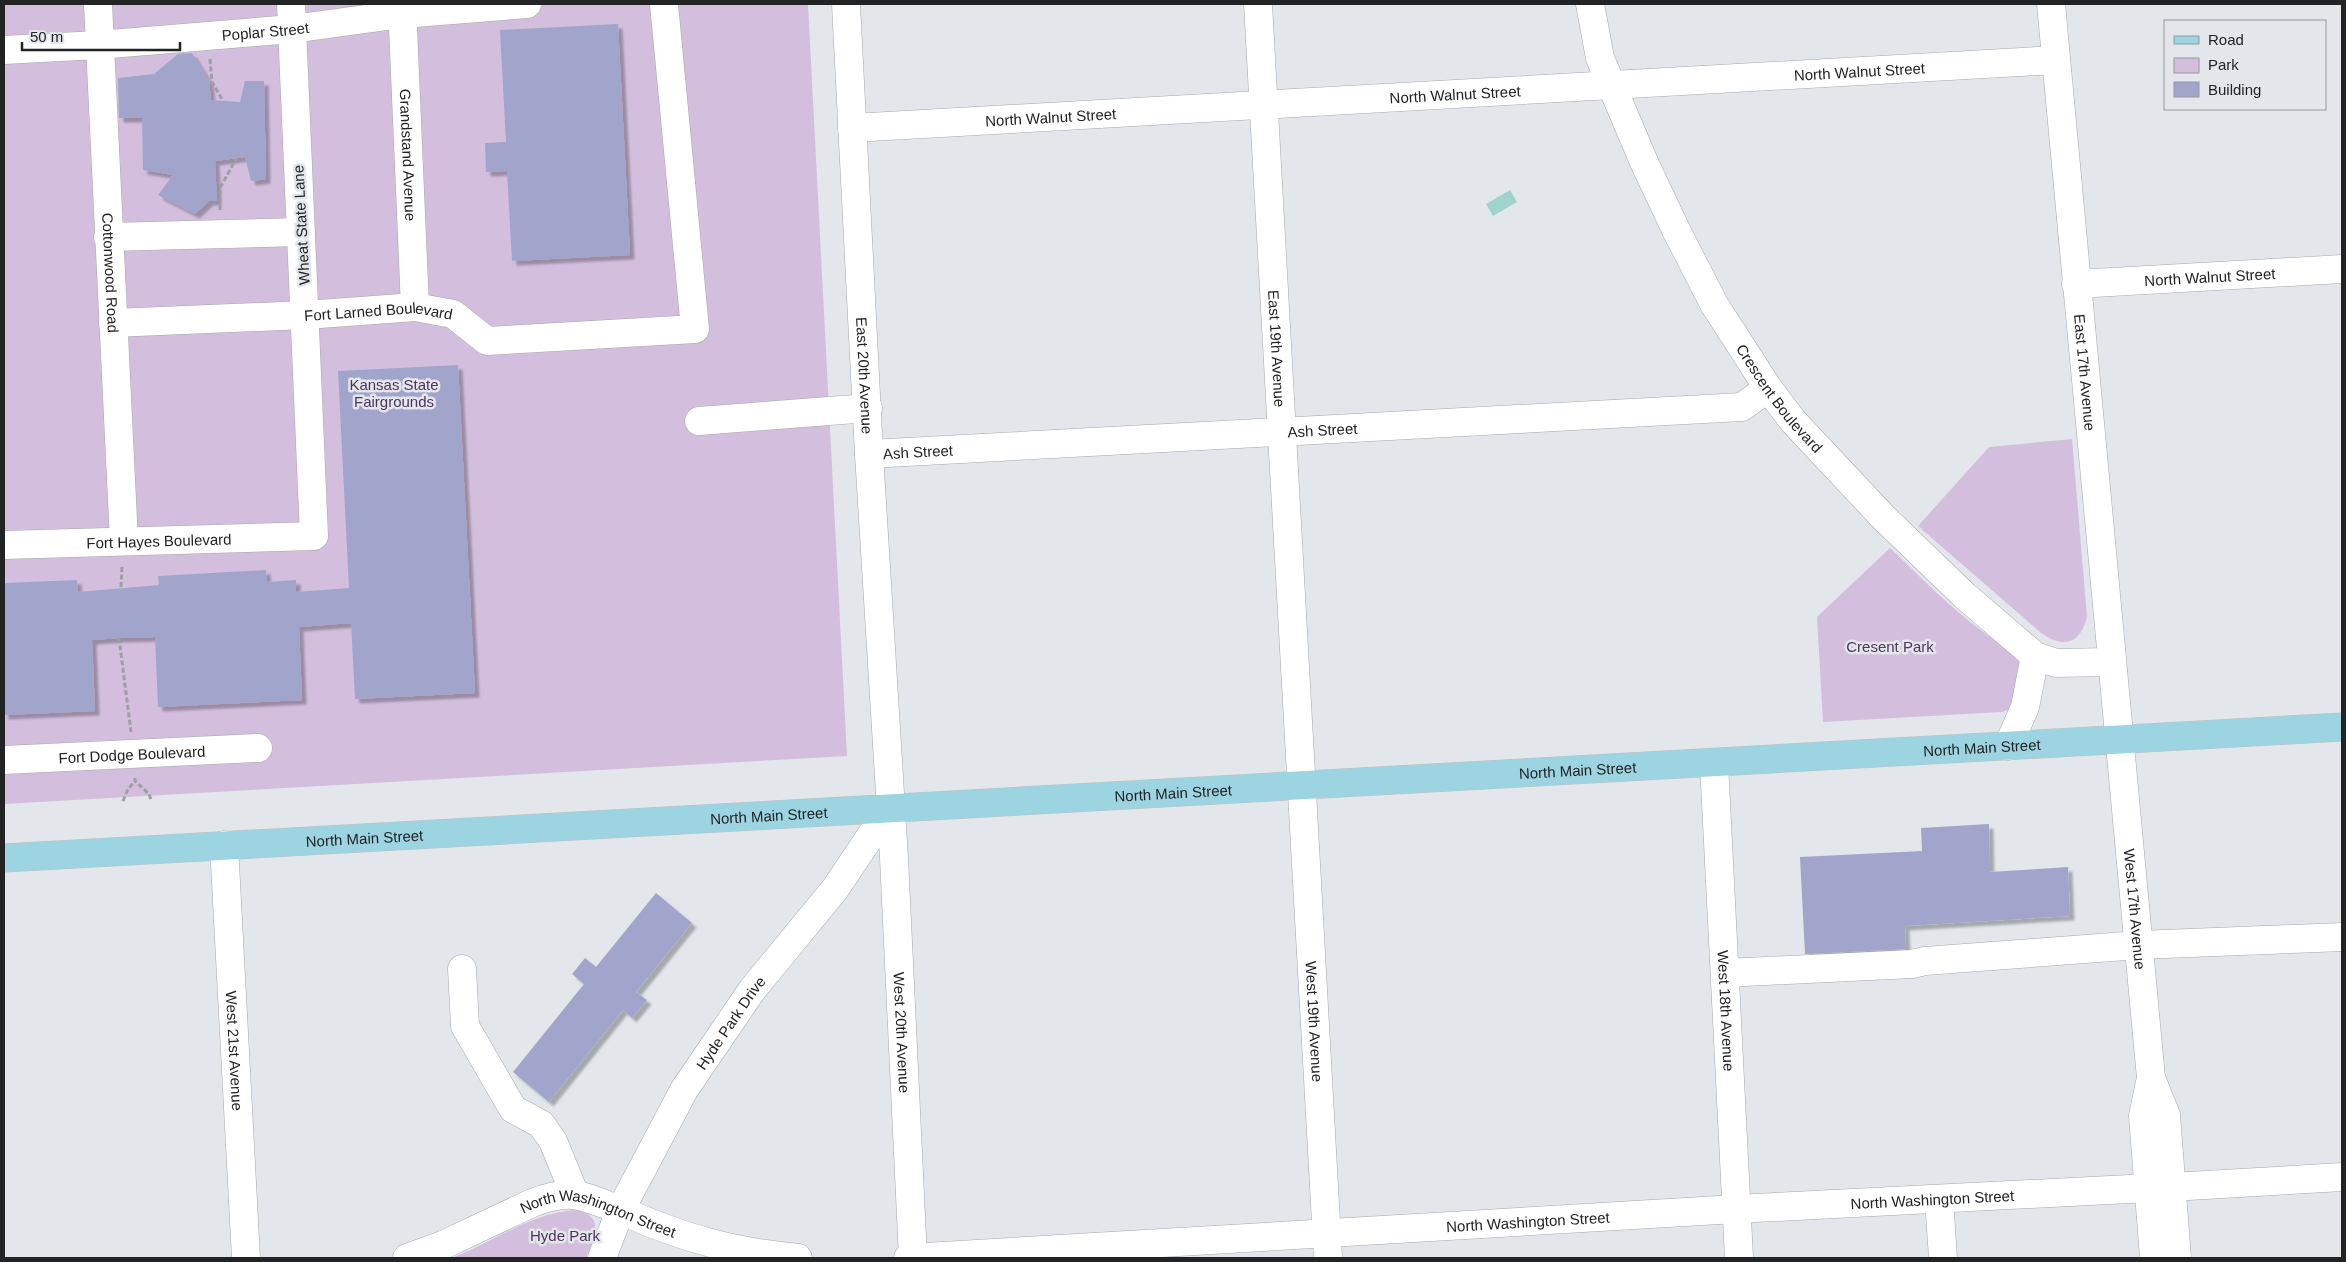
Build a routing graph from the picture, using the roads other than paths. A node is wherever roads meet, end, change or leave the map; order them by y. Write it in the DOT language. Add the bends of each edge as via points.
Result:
graph roads {
  1 [pos="98,4"];
  2 [pos="527,4"];
  3 [pos="664,4"];
  4 [pos="846,4"];
  5 [pos="1258,4"];
  6 [pos="1590,4"];
  7 [pos="2051,4"];
  8 [pos="402,9"];
  9 [pos="292,16"];
  10 [pos="98,44"];
  11 [pos="4,50"];
  12 [pos="2056,60"];
  13 [pos="1612,85"];
  14 [pos="1264,106"];
  15 [pos="852,128"];
  16 [pos="301,232"];
  17 [pos="108,236"];
  18 [pos="2342,269"];
  19 [pos="2076,284"];
  20 [pos="415,307"];
  21 [pos="306,315"];
  22 [pos="113,323"];
  23 [pos="1768,388"];
  24 [pos="868,408"];
  25 [pos="699,420"];
  26 [pos="1282,432"];
  27 [pos="869,454"];
  28 [pos="314,536"];
  29 [pos="124,541"];
  30 [pos="4,545"];
  31 [pos="2035,656"];
  32 [pos="2111,662"];
  33 [pos="2342,728"];
  34 [pos="2119,740"];
  35 [pos="2008,746"];
  36 [pos="258,748"];
  37 [pos="4,760"];
  38 [pos="1714,763"];
  39 [pos="1301,784"];
  40 [pos="890,807"];
  41 [pos="224,845"];
  42 [pos="4,858"];
  43 [pos="2342,937"];
  44 [pos="2139,945"];
  45 [pos="462,969"];
  46 [pos="1725,973"];
  47 [pos="2342,1177"];
  48 [pos="2160,1187"];
  49 [pos="575,1195"];
  50 [pos="1939,1199"];
  51 [pos="1736,1209"];
  52 [pos="620,1211"];
  53 [pos="1327,1246"];
  54 [pos="246,1258"];
  55 [pos="407,1258"];
  56 [pos="602,1258"];
  57 [pos="798,1258"];
  58 [pos="908,1258"];
  59 [pos="913,1258"];
  60 [pos="1739,1258"];
  61 [pos="1943,1258"];
  62 [pos="2154,1258"];
  63 [pos="2177,1258"];
  1 -- 10 [label="street, Cottonwood Road"];
  2 -- 8 [label="street, Poplar Street"];
  3 -- 20 [label="street, Fort Larned Boulevard" via="695,329 487,341 453,314"];
  4 -- 15 [label="street, East 20th Avenue"];
  5 -- 14 [label="street, East 19th Avenue"];
  6 -- 13 [label="street, Crescent Boulevard" via="1600,58"];
  7 -- 12 [label="street, East 17th Avenue"];
  8 -- 9 [label="street, Poplar Street"];
  8 -- 20 [label="street, Grandstand Avenue"];
  9 -- 10 [label="street, Poplar Street" via="208,36"];
  9 -- 16 [label="street, Wheat State Lane"];
  10 -- 11 [label="street, Poplar Street"];
  10 -- 17 [label="street, Cottonwood Road"];
  12 -- 13 [label="street, North Walnut Street"];
  12 -- 19 [label="street, East 17th Avenue"];
  13 -- 14 [label="street, North Walnut Street"];
  13 -- 23 [label="street, Crescent Boulevard" via="1644,162 1714,304"];
  14 -- 15 [label="street, North Walnut Street"];
  14 -- 26 [label="street, East 19th Avenue"];
  15 -- 24 [label="street, East 20th Avenue"];
  16 -- 17 [label="street"];
  16 -- 21 [label="street, Wheat State Lane"];
  17 -- 22 [label="street, Cottonwood Road"];
  18 -- 19 [label="street, North Walnut Street"];
  19 -- 32 [label="street, East 17th Avenue"];
  20 -- 21 [label="street, Fort Larned Boulevard"];
  21 -- 22 [label="street, Fort Larned Boulevard"];
  21 -- 28 [label="street, Wheat State Lane"];
  22 -- 29 [label="street, Cottonwood Road"];
  23 -- 26 [label="street, Ash Street" via="1742,407"];
  23 -- 31 [label="street, Crescent Boulevard" via="1793,421 1884,518 1965,596"];
  24 -- 25 [label="street"];
  24 -- 27 [label="street, East 20th Avenue"];
  26 -- 27 [label="street, Ash Street"];
  26 -- 39 [label="street, East 19th Avenue"];
  27 -- 40 [label="street, East 20th Avenue"];
  28 -- 29 [label="street, Fort Hayes Boulevard"];
  29 -- 30 [label="street, Fort Hayes Boulevard"];
  31 -- 32 [label="street, Crescent Boulevard" via="2056,663"];
  31 -- 35 [label="street" via="2026,707"];
  32 -- 34 [label="street, East 17th Avenue"];
  33 -- 34 [label="main road, North Main Street"];
  34 -- 35 [label="main road, North Main Street"];
  34 -- 44 [label="street, West 17th Avenue"];
  35 -- 38 [label="main road, North Main Street"];
  36 -- 37 [label="street, Fort Dodge Boulevard"];
  38 -- 39 [label="main road, North Main Street"];
  38 -- 46 [label="street, West 18th Avenue"];
  39 -- 40 [label="main road, North Main Street"];
  39 -- 53 [label="street, West 19th Avenue"];
  40 -- 41 [label="main road, North Main Street"];
  40 -- 52 [label="street, Hyde Park Drive" via="835,889 752,990 704,1059 663,1127"];
  40 -- 59 [label="street, West 20th Avenue"];
  41 -- 42 [label="main road, North Main Street"];
  41 -- 54 [label="street, West 21st Avenue"];
  43 -- 44 [label="street"];
  44 -- 46 [label="street" via="1912,964"];
  44 -- 48 [label="street, West 17th Avenue" via="2151,1078 2166,1115"];
  45 -- 49 [label="street" via="465,1026 513,1109 540,1124 553,1141"];
  46 -- 51 [label="street, West 18th Avenue"];
  47 -- 48 [label="street, North Washington Street"];
  48 -- 50 [label="street, North Washington Street"];
  48 -- 62 [label="street, West 17th Avenue"];
  48 -- 63 [label="street, West 17th Avenue"];
  49 -- 52 [label="street, North Washington Street"];
  49 -- 55 [label="street, North Washington Street" via="547,1197"];
  50 -- 51 [label="street, North Washington Street"];
  50 -- 61 [label="street"];
  51 -- 53 [label="street, North Washington Street"];
  51 -- 60 [label="street, West 18th Avenue"];
  52 -- 56 [label="street, Hyde Park Drive"];
  52 -- 57 [label="street, North Washington Street" via="712,1244"];
  53 -- 59 [label="street, North Washington Street"];
  58 -- 59 [label="street, North Washington Street"];
}
